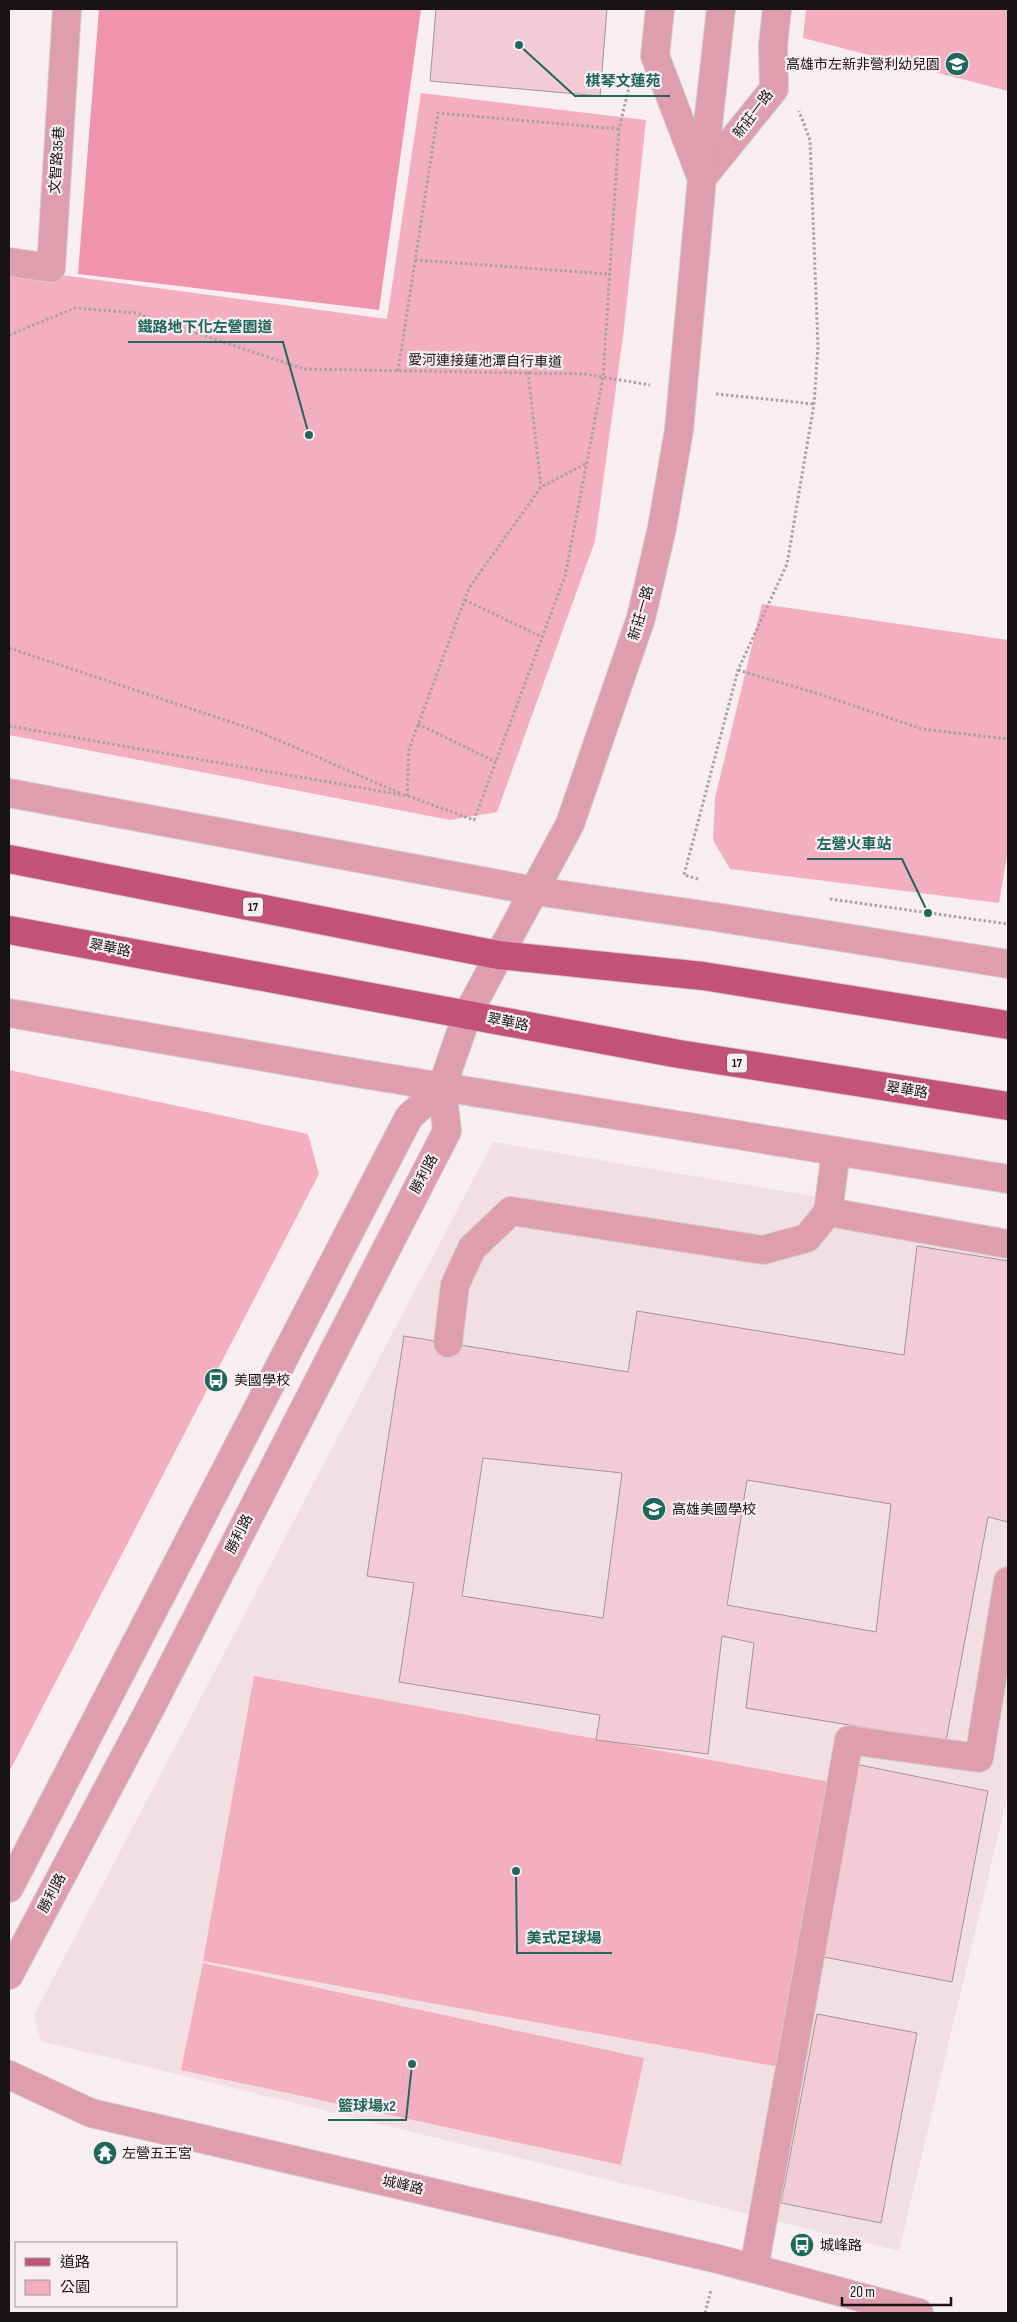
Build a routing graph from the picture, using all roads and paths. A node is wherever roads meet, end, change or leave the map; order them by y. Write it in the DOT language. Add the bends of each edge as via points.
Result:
graph roads {
  1 [pos="67,9"];
  2 [pos="660,9"];
  3 [pos="721,9"];
  4 [pos="777,9"];
  5 [pos="632,75"];
  6 [pos="799,112"];
  7 [pos="619,129"];
  8 [pos="702,178"];
  9 [pos="415,260"];
  10 [pos="9,262"];
  11 [pos="610,274"];
  12 [pos="9,335"];
  13 [pos="398,371"];
  14 [pos="528,372"];
  15 [pos="602,378"];
  16 [pos="586,464"];
  17 [pos="540,487"];
  18 [pos="464,600"];
  19 [pos="542,637"];
  20 [pos="9,648"];
  21 [pos="738,670"];
  22 [pos="418,724"];
  23 [pos="9,726"];
  24 [pos="1008,739"];
  25 [pos="496,762"];
  26 [pos="9,793"];
  27 [pos="408,796"];
  28 [pos="9,859"];
  29 [pos="703,880"];
  30 [pos="534,891"];
  31 [pos="820,898"];
  32 [pos="1008,924"];
  33 [pos="9,930"];
  34 [pos="498,954"];
  35 [pos="1008,964"];
  36 [pos="9,1013"];
  37 [pos="467,1015"];
  38 [pos="1008,1025"];
  39 [pos="442,1087"];
  40 [pos="1008,1106"];
  41 [pos="836,1151"];
  42 [pos="1008,1179"];
  43 [pos="828,1212"];
  44 [pos="1008,1244"];
  45 [pos="448,1343"];
  46 [pos="1008,1581"];
  47 [pos="9,1888"];
  48 [pos="9,1975"];
  49 [pos="9,2075"];
  50 [pos="754,2268"];
  51 [pos="918,2313"];
  1 -- 10 [label="street, 文智路35巷" via="51,268"];
  2 -- 8 [label="street, 新莊一路" via="656,56"];
  3 -- 8 [label="street, 新莊一路"];
  4 -- 8 [label="street, 新莊一路" via="773,45 774,90"];
  5 -- 7 [label="path"];
  6 -- 21 [label="path" via="810,140 818,347 814,404 787,564"];
  7 -- 9 [label="path" via="438,113"];
  7 -- 11 [label="path"];
  8 -- 30 [label="street, 新莊一路" via="684,390 662,528 641,618 570,824"];
  9 -- 11 [label="path"];
  9 -- 13 [label="path"];
  11 -- 15 [label="path"];
  12 -- 13 [label="path, 愛河連接蓮池潭自行車道" via="75,308 136,313 304,369"];
  13 -- 14 [label="path, 愛河連接蓮池潭自行車道"];
  14 -- 15 [label="path, 愛河連接蓮池潭自行車道" via="584,374"];
  14 -- 17 [label="path"];
  15 -- 16 [label="path"];
  16 -- 17 [label="path"];
  16 -- 19 [label="path" via="565,576"];
  17 -- 18 [label="path" via="469,588"];
  18 -- 19 [label="path"];
  18 -- 22 [label="path"];
  19 -- 25 [label="path"];
  20 -- 27 [label="path" via="254,730"];
  21 -- 24 [label="path" via="922,729"];
  21 -- 29 [label="path" via="684,875"];
  22 -- 25 [label="path"];
  22 -- 27 [label="path" via="409,749"];
  23 -- 27 [label="path"];
  25 -- 27 [label="path" via="474,820"];
  26 -- 30 [label="street"];
  28 -- 34 [label="main road, 17"];
  30 -- 34 [label="street, 新莊一路"];
  30 -- 35 [label="street"];
  31 -- 32 [label="path"];
  33 -- 37 [label="main road, 翠華路 / 17"];
  34 -- 37 [label="street, 新莊一路"];
  34 -- 38 [label="main road, 17" via="703,976"];
  36 -- 39 [label="street"];
  37 -- 39 [label="street, 勝利路"];
  37 -- 40 [label="main road, 翠華路 / 17" via="680,1054"];
  39 -- 41 [label="street"];
  39 -- 47 [label="street, 勝利路" via="408,1117"];
  39 -- 48 [label="street, 勝利路" via="446,1131 151,1707"];
  41 -- 42 [label="street"];
  41 -- 43 [label="street"];
  43 -- 44 [label="street"];
  43 -- 45 [label="street" via="806,1238 763,1250 511,1211 472,1248 455,1285"];
  46 -- 50 [label="street" via="979,1758 849,1740"];
  49 -- 50 [label="street, 城峰路" via="91,2113"];
  50 -- 51 [label="street, 城峰路"];
}
